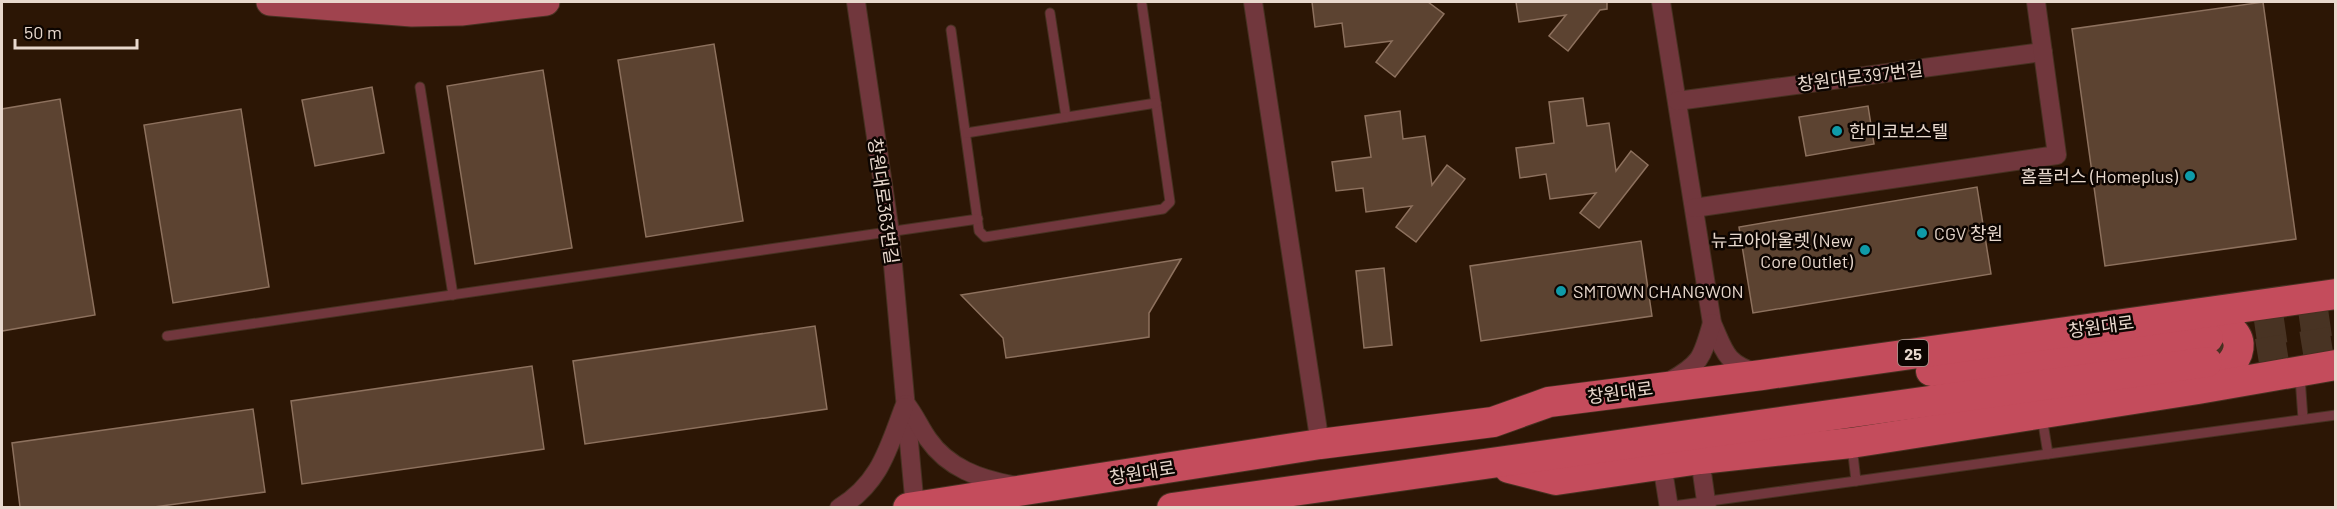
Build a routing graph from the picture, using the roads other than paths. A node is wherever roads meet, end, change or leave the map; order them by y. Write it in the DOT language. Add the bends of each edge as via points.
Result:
graph roads {
  1 [pos="270,2"];
  2 [pos="546,2"];
  3 [pos="856,2"];
  4 [pos="1253,2"];
  5 [pos="1661,2"];
  6 [pos="2036,2"];
  7 [pos="1142,5"];
  8 [pos="1050,13"];
  9 [pos="951,30"];
  10 [pos="2043,52"];
  11 [pos="420,87"];
  12 [pos="1677,100"];
  13 [pos="1156,103"];
  14 [pos="1066,117"];
  15 [pos="966,133"];
  16 [pos="1694,208"];
  17 [pos="978,219"];
  18 [pos="890,232"];
  19 [pos="2336,279"];
  20 [pos="2336,294"];
  21 [pos="453,295"];
  22 [pos="2305,297"];
  23 [pos="2187,313"];
  24 [pos="1712,323"];
  25 [pos="167,336"];
  26 [pos="2204,363"];
  27 [pos="2336,365"];
  28 [pos="2300,370"];
  29 [pos="1762,375"];
  30 [pos="1662,386"];
  31 [pos="905,402"];
  32 [pos="2041,414"];
  33 [pos="2336,415"];
  34 [pos="2303,419"];
  35 [pos="1493,422"];
  36 [pos="1320,444"];
  37 [pos="1851,444"];
  38 [pos="2048,454"];
  39 [pos="1700,459"];
  40 [pos="1494,464"];
  41 [pos="1662,464"];
  42 [pos="1856,481"];
  43 [pos="1032,489"];
  44 [pos="1278,500"];
  45 [pos="1707,504"];
  46 [pos="839,507"];
  47 [pos="913,507"];
  48 [pos="1172,507"];
  49 [pos="1666,507"];
  1 -- 2 [label="main road" via="412,13 461,12"];
  3 -- 18 [label="street, 창원대로363번길"];
  4 -- 36 [label="street"];
  5 -- 12 [label="street"];
  6 -- 10 [label="street"];
  7 -- 13 [label="lane"];
  8 -- 14 [label="lane"];
  9 -- 15 [label="lane"];
  10 -- 12 [label="street, 창원대로397번길"];
  10 -- 16 [label="street" via="2056,155"];
  11 -- 21 [label="lane"];
  12 -- 16 [label="street"];
  13 -- 14 [label="lane"];
  13 -- 17 [label="lane" via="1170,202 1163,209 985,237 979,231"];
  14 -- 15 [label="lane"];
  15 -- 17 [label="lane"];
  16 -- 24 [label="street"];
  17 -- 18 [label="lane"];
  18 -- 21 [label="lane"];
  18 -- 31 [label="street, 창원대로363번길"];
  19 -- 22 [label="main road"];
  20 -- 22 [label="main road, 창원대로 / 25"];
  21 -- 25 [label="lane"];
  22 -- 23 [label="main road, 창원대로 / 25"];
  23 -- 26 [label="main road" via="2221,321 2230,327 2238,346 2231,367"];
  23 -- 29 [label="main road, 창원대로 / 25"];
  24 -- 29 [label="street" via="1726,354 1738,367"];
  24 -- 30 [label="street" via="1703,354 1694,367"];
  26 -- 28 [label="main road"];
  26 -- 32 [label="main road"];
  26 -- 35 [label="main road"];
  26 -- 40 [label="main road"];
  27 -- 28 [label="main road"];
  28 -- 34 [label="lane"];
  29 -- 30 [label="main road, 창원대로 / 25"];
  30 -- 35 [label="main road, 창원대로 / 25" via="1549,402"];
  31 -- 43 [label="street, 창원대로363번길" via="929,441 953,464 989,480"];
  31 -- 46 [label="street, 창원대로363번길" via="878,471 862,491"];
  31 -- 47 [label="street, 창원대로363번길"];
  32 -- 37 [label="main road"];
  32 -- 38 [label="lane"];
  33 -- 34 [label="lane"];
  34 -- 38 [label="lane"];
  35 -- 36 [label="main road, 창원대로"];
  36 -- 43 [label="main road, 창원대로"];
  37 -- 39 [label="main road"];
  37 -- 42 [label="lane"];
  38 -- 42 [label="lane"];
  39 -- 41 [label="main road"];
  39 -- 45 [label="street"];
  40 -- 41 [label="main road" via="1556,480"];
  40 -- 44 [label="main road" via="1330,485"];
  41 -- 49 [label="street"];
  42 -- 45 [label="lane"];
  43 -- 47 [label="main road, 창원대로"];
  44 -- 48 [label="main road"];
  45 -- 49 [label="lane"];
}
